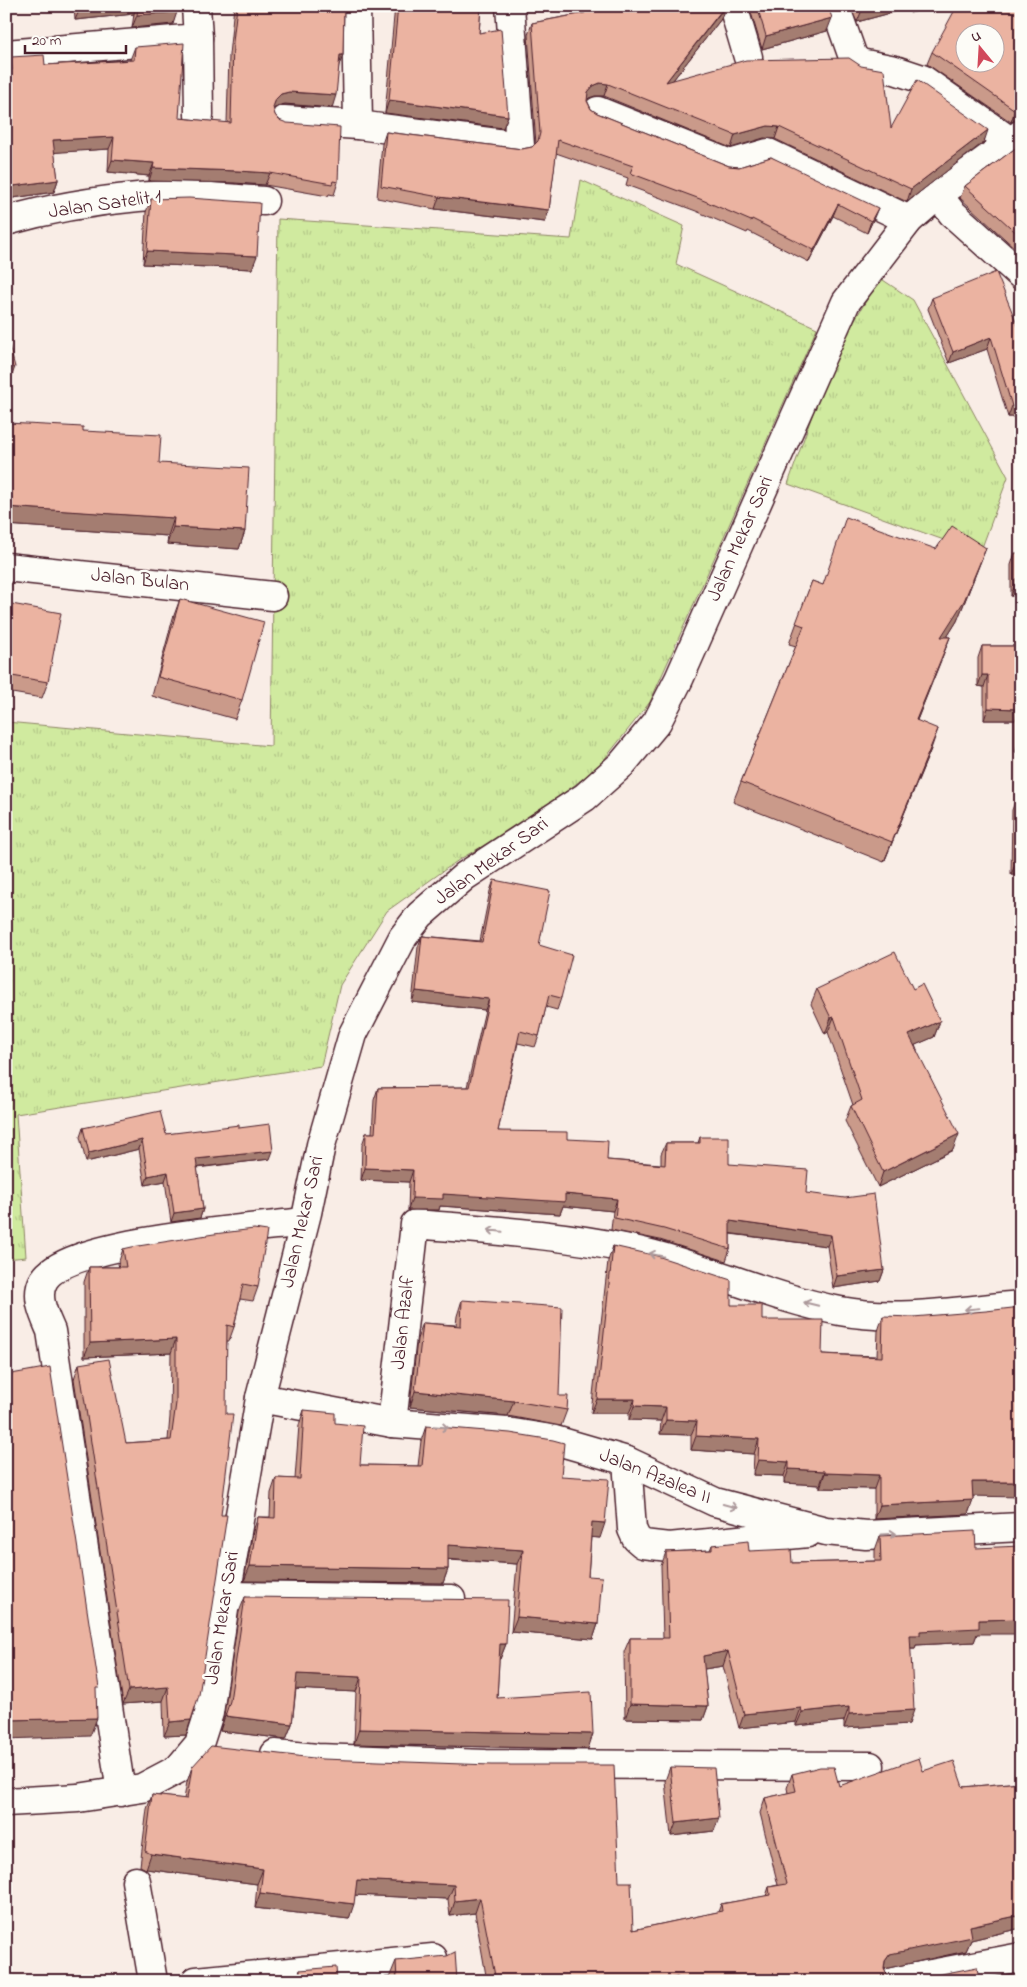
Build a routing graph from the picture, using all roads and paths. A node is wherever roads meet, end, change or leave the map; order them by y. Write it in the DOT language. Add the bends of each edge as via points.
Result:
graph roads {
  1 [pos="196,6"];
  2 [pos="356,6"];
  3 [pos="510,6"];
  4 [pos="733,6"];
  5 [pos="834,6"];
  6 [pos="198,38"];
  7 [pos="6,54"];
  8 [pos="748,57"];
  9 [pos="598,111"];
  10 [pos="199,115"];
  11 [pos="284,120"];
  12 [pos="358,125"];
  13 [pos="1016,137"];
  14 [pos="938,195"];
  15 [pos="264,201"];
  16 [pos="909,220"];
  17 [pos="6,221"];
  18 [pos="1021,275"];
  19 [pos="6,567"];
  20 [pos="273,596"];
  21 [pos="304,1222"];
  22 [pos="1021,1305"];
  23 [pos="260,1398"];
  24 [pos="392,1423"];
  25 [pos="627,1461"];
  26 [pos="1021,1527"];
  27 [pos="826,1532"];
  28 [pos="226,1596"];
  29 [pos="451,1599"];
  30 [pos="224,1748"];
  31 [pos="870,1766"];
  32 [pos="121,1792"];
  33 [pos="6,1802"];
  34 [pos="136,1881"];
  35 [pos="1021,1957"];
  36 [pos="439,1958"];
  37 [pos="995,1971"];
  38 [pos="241,1979"];
  39 [pos="153,1981"];
  40 [pos="196,1981"];
  41 [pos="894,1981"];
  1 -- 6 [label="street"];
  2 -- 12 [label="street"];
  3 -- 12 [label="street" via="520,146"];
  4 -- 8 [label="street"];
  5 -- 13 [label="street" via="853,57 860,63 922,79"];
  6 -- 7 [label="street"];
  6 -- 10 [label="street"];
  9 -- 16 [label="street" via="730,164 768,152"];
  11 -- 12 [label="street"];
  13 -- 14 [label="street, Jalan Mekar Sari"];
  14 -- 16 [label="street, Jalan Mekar Sari"];
  14 -- 18 [label="street" via="952,213"];
  15 -- 17 [label="street, Jalan Satelit 1" via="188,196 138,197"];
  16 -- 21 [label="street, Jalan Mekar Sari" via="846,302 657,722 622,764 585,797 465,876 420,915 403,938 354,1034 321,1145"];
  19 -- 20 [label="street, Jalan Bulan"];
  21 -- 23 [label="street, Jalan Mekar Sari"];
  21 -- 32 [label="street" via="125,1245 58,1267 43,1282 40,1291 42,1308 51,1331"];
  22 -- 24 [label="street, Jalan Azalf, one-way" via="923,1314 840,1311 730,1280 668,1257 626,1248 415,1224"];
  23 -- 24 [label="street, Jalan Azalea II"];
  23 -- 28 [label="street, Jalan Mekar Sari"];
  24 -- 25 [label="street, Jalan Azalea II, one-way" via="507,1432 551,1439"];
  25 -- 27 [label="street, Jalan Azalea II, one-way" via="715,1502"];
  25 -- 27 [label="street" via="632,1529 643,1544 669,1547"];
  27 -- 26 [label="street, Jalan Azalea II, one-way" via="866,1535"];
  28 -- 29 [label="street"];
  28 -- 30 [label="street, Jalan Mekar Sari" via="209,1713"];
  30 -- 31 [label="street" via="317,1758 486,1764"];
  30 -- 32 [label="street, Jalan Mekar Sari" via="190,1758 142,1788"];
  32 -- 33 [label="street, Jalan Mekar Sari"];
  34 -- 39 [label="street"];
  35 -- 37 [label="street"];
  36 -- 38 [label="street"];
  37 -- 41 [label="street"];
  38 -- 40 [label="street"];
}
